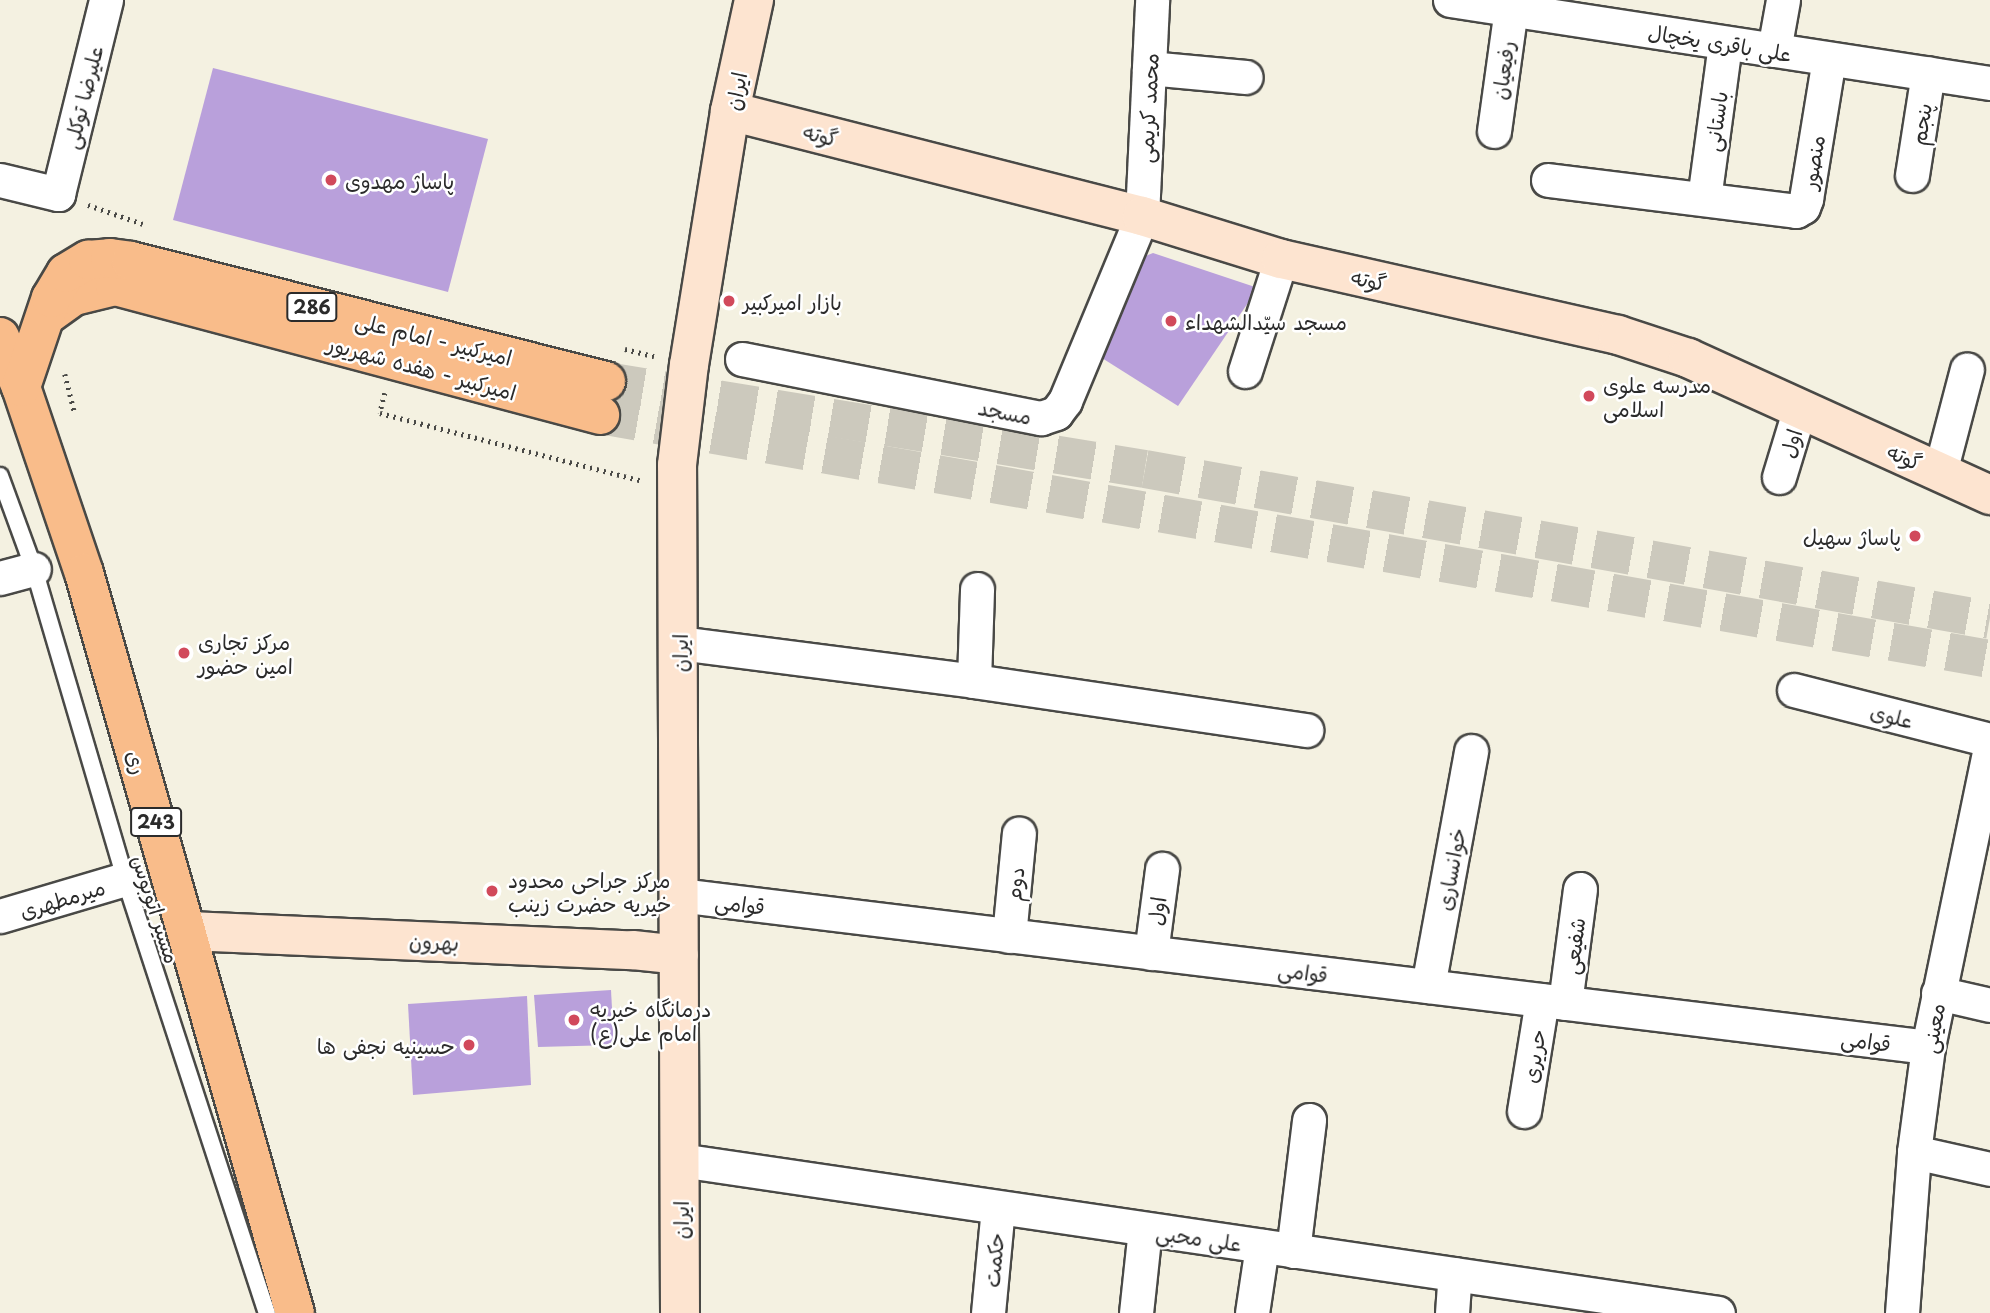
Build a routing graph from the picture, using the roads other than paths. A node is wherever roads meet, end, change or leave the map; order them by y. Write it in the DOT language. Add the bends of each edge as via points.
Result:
graph roads {
  1 [pos="106,0"];
  2 [pos="754,0"];
  3 [pos="1152,0"];
  4 [pos="1450,0"];
  5 [pos="1783,0"];
  6 [pos="1511,9"];
  7 [pos="1567,9"];
  8 [pos="1725,43"];
  9 [pos="1774,50"];
  10 [pos="1829,59"];
  11 [pos="1149,68"];
  12 [pos="1928,74"];
  13 [pos="1246,77"];
  14 [pos="1990,83"];
  15 [pos="730,111"];
  16 [pos="1494,131"];
  17 [pos="1912,175"];
  18 [pos="0,180"];
  19 [pos="1548,180"];
  20 [pos="1704,199"];
  21 [pos="1142,216"];
  22 [pos="1281,259"];
  23 [pos="0,337"];
  24 [pos="742,359"];
  25 [pos="1967,369"];
  26 [pos="1245,371"];
  27 [pos="21,387"];
  28 [pos="603,398"];
  29 [pos="1800,408"];
  30 [pos="1940,472"];
  31 [pos="0,476"];
  32 [pos="1779,477"];
  33 [pos="1990,495"];
  34 [pos="34,569"];
  35 [pos="0,578"];
  36 [pos="977,589"];
  37 [pos="679,643"];
  38 [pos="974,681"];
  39 [pos="1794,690"];
  40 [pos="1306,730"];
  41 [pos="1990,740"];
  42 [pos="1990,748"];
  43 [pos="1471,751"];
  44 [pos="1019,833"];
  45 [pos="1161,869"];
  46 [pos="125,879"];
  47 [pos="1580,889"];
  48 [pos="679,895"];
  49 [pos="0,916"];
  50 [pos="188,931"];
  51 [pos="1009,936"];
  52 [pos="1151,953"];
  53 [pos="679,955"];
  54 [pos="1429,986"];
  55 [pos="1938,993"];
  56 [pos="1554,1002"];
  57 [pos="1990,1005"];
  58 [pos="1928,1047"];
  59 [pos="1524,1111"];
  60 [pos="1309,1120"];
  61 [pos="1914,1152"];
  62 [pos="680,1160"];
  63 [pos="1990,1169"];
  64 [pos="998,1208"];
  65 [pos="1145,1229"];
  66 [pos="1277,1248"];
  67 [pos="1455,1274"];
  68 [pos="267,1313"];
  69 [pos="295,1313"];
  70 [pos="680,1313"];
  71 [pos="988,1313"];
  72 [pos="1136,1313"];
  73 [pos="1252,1313"];
  74 [pos="1452,1313"];
  75 [pos="1718,1313"];
  76 [pos="1902,1313"];
  1 -- 18 [label="street, علیرضا توکلی" via="58,194"];
  2 -- 15 [label="street, ایران"];
  3 -- 11 [label="street, محمد کریمی"];
  4 -- 6 [label="street, علی باقری یخچال"];
  5 -- 9 [label="street"];
  6 -- 7 [label="street, علی باقری یخچال"];
  6 -- 16 [label="street, رفیعیان"];
  7 -- 8 [label="street, علی باقری یخچال"];
  8 -- 9 [label="street, علی باقری یخچال"];
  8 -- 20 [label="street, باستانی"];
  9 -- 10 [label="street, علی باقری یخچال"];
  10 -- 12 [label="street, علی باقری یخچال"];
  10 -- 20 [label="street, منصور" via="1803,207 1796,211"];
  11 -- 13 [label="street"];
  11 -- 21 [label="street, محمد کریمی"];
  12 -- 14 [label="street, علی باقری یخچال"];
  12 -- 17 [label="street, پنجم"];
  15 -- 21 [label="street, گوته"];
  15 -- 37 [label="street, ایران" via="689,365 677,490"];
  19 -- 20 [label="street"];
  21 -- 22 [label="street, گوته"];
  21 -- 24 [label="street, مسجد" via="1056,413 1041,418"];
  22 -- 26 [label="street"];
  22 -- 29 [label="street, گوته" via="1618,335 1688,358"];
  23 -- 27 [label="main road, ری / 243"];
  25 -- 30 [label="street"];
  27 -- 28 [label="main road, امیرکبیر - امام علی / 286" via="51,298 66,273 88,260 110,258"];
  27 -- 50 [label="main road, ری / 243" via="84,573"];
  29 -- 30 [label="street, گوته"];
  29 -- 32 [label="street, اول"];
  30 -- 33 [label="street, گوته"];
  31 -- 34 [label="lane, مسیر اتوبوس"];
  34 -- 35 [label="street"];
  34 -- 46 [label="lane, مسیر اتوبوس"];
  36 -- 38 [label="street"];
  37 -- 38 [label="street"];
  37 -- 48 [label="street, ایران"];
  38 -- 40 [label="street"];
  39 -- 41 [label="street, علوی"];
  42 -- 55 [label="street, معینی"];
  43 -- 54 [label="street, خوانساری"];
  44 -- 51 [label="street, دوم"];
  45 -- 52 [label="street, اول"];
  46 -- 49 [label="street, میرمطهری"];
  46 -- 68 [label="lane, مسیر اتوبوس"];
  47 -- 56 [label="street, شفیعی"];
  48 -- 51 [label="street, قوامی"];
  48 -- 53 [label="street, ایران"];
  50 -- 53 [label="street, بهرون"];
  50 -- 69 [label="main road, ری / 243"];
  51 -- 52 [label="street, قوامی"];
  52 -- 54 [label="street, قوامی"];
  53 -- 62 [label="street, ایران"];
  54 -- 56 [label="street, قوامی"];
  55 -- 57 [label="street"];
  55 -- 58 [label="street, معینی"];
  56 -- 58 [label="street, قوامی"];
  56 -- 59 [label="street, حریری"];
  58 -- 61 [label="street, معینی"];
  60 -- 66 [label="street"];
  61 -- 63 [label="street"];
  61 -- 76 [label="street, معینی"];
  62 -- 64 [label="street, علی محبی"];
  62 -- 70 [label="street, ایران"];
  64 -- 65 [label="street, علی محبی"];
  64 -- 71 [label="street, حکمت"];
  65 -- 66 [label="street, علی محبی"];
  65 -- 72 [label="street"];
  66 -- 67 [label="street, علی محبی"];
  66 -- 73 [label="street"];
  67 -- 74 [label="street"];
  67 -- 75 [label="street, علی محبی"];
}
